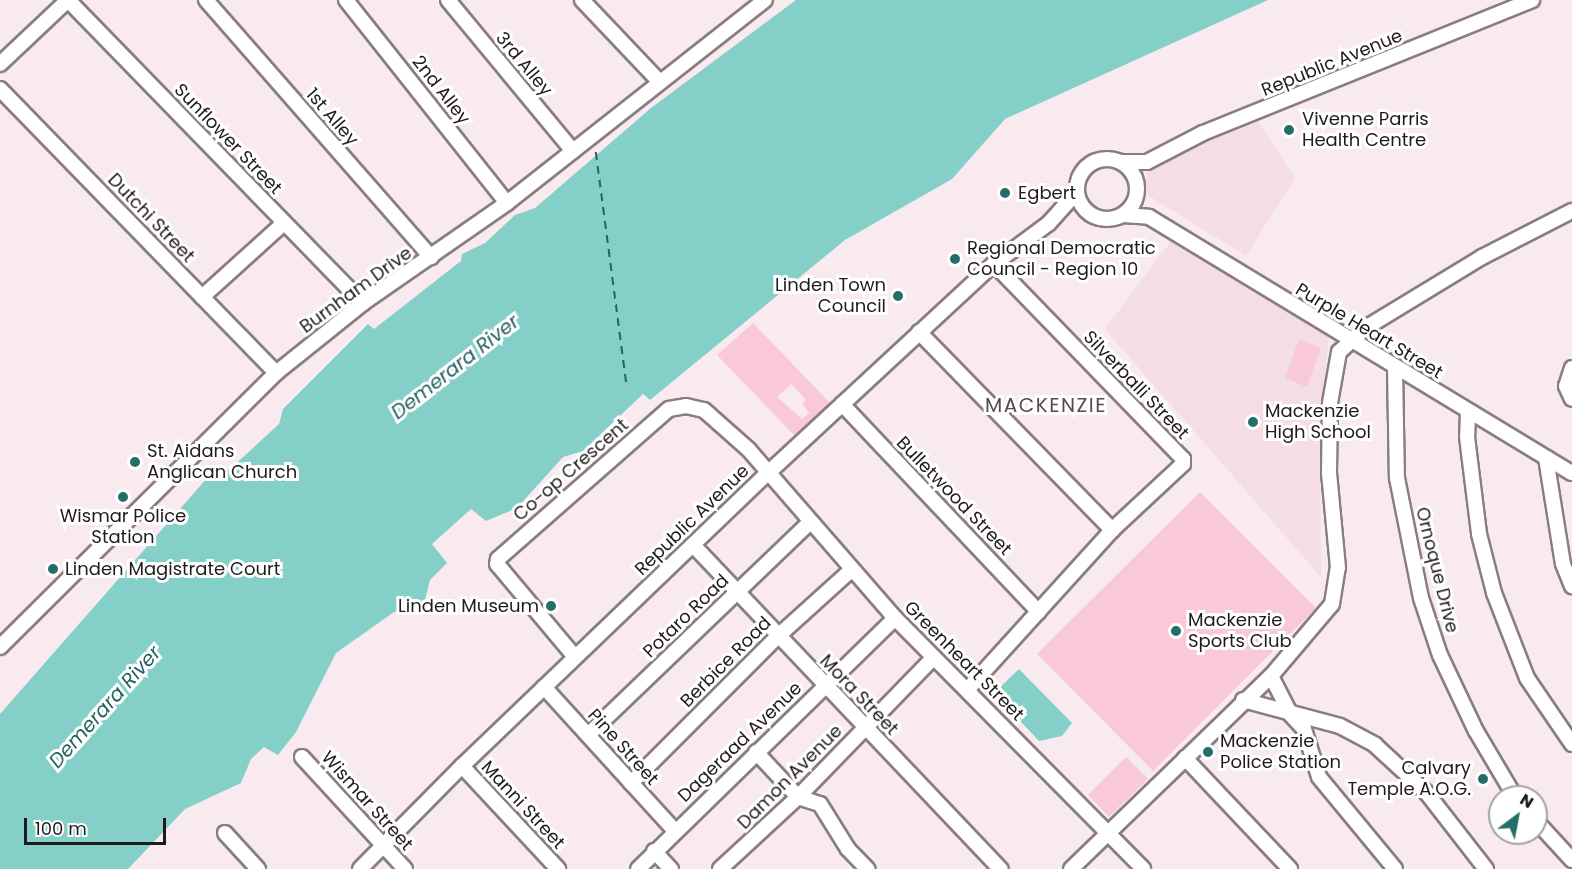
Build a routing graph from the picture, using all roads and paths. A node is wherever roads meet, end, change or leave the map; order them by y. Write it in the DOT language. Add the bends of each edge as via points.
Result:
graph roads {
  1 [pos="68,0"];
  2 [pos="206,0"];
  3 [pos="346,0"];
  4 [pos="448,0"];
  5 [pos="582,0"];
  6 [pos="765,0"];
  7 [pos="1533,0"];
  8 [pos="0,64"];
  9 [pos="659,81"];
  10 [pos="0,89"];
  11 [pos="573,151"];
  12 [pos="1122,162"];
  13 [pos="1147,162"];
  14 [pos="1137,188"];
  15 [pos="1076,193"];
  16 [pos="507,202"];
  17 [pos="1061,211"];
  18 [pos="1572,211"];
  19 [pos="1122,215"];
  20 [pos="1149,217"];
  21 [pos="1099,218"];
  22 [pos="284,223"];
  23 [pos="431,257"];
  24 [pos="994,264"];
  25 [pos="202,297"];
  26 [pos="363,303"];
  27 [pos="919,332"];
  28 [pos="1349,340"];
  29 [pos="1395,368"];
  30 [pos="1572,368"];
  31 [pos="276,373"];
  32 [pos="1572,399"];
  33 [pos="842,404"];
  34 [pos="1468,412"];
  35 [pos="1546,458"];
  36 [pos="1570,466"];
  37 [pos="768,473"];
  38 [pos="809,523"];
  39 [pos="1112,530"];
  40 [pos="693,545"];
  41 [pos="850,571"];
  42 [pos="1572,586"];
  43 [pos="736,593"];
  44 [pos="1039,612"];
  45 [pos="895,618"];
  46 [pos="777,637"];
  47 [pos="0,646"];
  48 [pos="575,657"];
  49 [pos="934,657"];
  50 [pos="1271,676"];
  51 [pos="825,684"];
  52 [pos="544,687"];
  53 [pos="968,689"];
  54 [pos="1243,700"];
  55 [pos="1291,715"];
  56 [pos="866,727"];
  57 [pos="588,735"];
  58 [pos="1572,744"];
  59 [pos="756,752"];
  60 [pos="302,757"];
  61 [pos="1185,758"];
  62 [pos="462,766"];
  63 [pos="631,783"];
  64 [pos="1508,785"];
  65 [pos="798,797"];
  66 [pos="675,831"];
  67 [pos="225,833"];
  68 [pos="1108,833"];
  69 [pos="1548,834"];
  70 [pos="383,846"];
  71 [pos="654,851"];
  72 [pos="1572,860"];
  73 [pos="258,869"];
  74 [pos="360,869"];
  75 [pos="405,869"];
  76 [pos="558,869"];
  77 [pos="638,869"];
  78 [pos="671,869"];
  79 [pos="720,869"];
  80 [pos="867,869"];
  81 [pos="1001,869"];
  82 [pos="1071,869"];
  83 [pos="1143,869"];
  84 [pos="1290,869"];
  85 [pos="1395,869"];
  86 [pos="1486,869"];
  1 -- 8 [label="street"];
  1 -- 22 [label="street, Sunflower Street"];
  2 -- 23 [label="street, 1st Alley"];
  3 -- 16 [label="street, 2nd Alley"];
  4 -- 11 [label="street, 3rd Alley"];
  5 -- 9 [label="street"];
  6 -- 9 [label="street, Burnham Drive"];
  7 -- 13 [label="street, Republic Avenue" via="1203,133"];
  9 -- 11 [label="street, Burnham Drive"];
  10 -- 25 [label="street, Dutchi Street"];
  11 -- 16 [label="street, Burnham Drive"];
  12 -- 13 [label="street, Republic Avenue"];
  12 -- 14 [label="street"];
  12 -- 15 [label="street" via="1100,159 1089,163 1081,171"];
  13 -- 14 [label="street"];
  14 -- 19 [label="street"];
  14 -- 20 [label="street"];
  15 -- 17 [label="street, Republic Avenue"];
  15 -- 21 [label="street" via="1080,204"];
  16 -- 23 [label="street, Burnham Drive"];
  17 -- 21 [label="street"];
  17 -- 24 [label="street, Republic Avenue"];
  18 -- 28 [label="street" via="1482,257"];
  19 -- 20 [label="street, Purple Heart Street"];
  19 -- 21 [label="street"];
  20 -- 28 [label="street, Purple Heart Street"];
  22 -- 25 [label="street"];
  22 -- 26 [label="street, Sunflower Street"];
  23 -- 26 [label="street, Burnham Drive"];
  24 -- 27 [label="street, Republic Avenue"];
  24 -- 39 [label="street, Silverballi Street" via="1183,459 1177,472"];
  25 -- 31 [label="street, Dutchi Street"];
  26 -- 31 [label="street, Burnham Drive"];
  27 -- 33 [label="street, Republic Avenue"];
  27 -- 39 [label="street"];
  28 -- 29 [label="street, Purple Heart Street"];
  28 -- 50 [label="street" via="1339,352 1330,404 1336,589 1326,614"];
  29 -- 34 [label="street, Purple Heart Street"];
  29 -- 64 [label="street, Ornoque Drive" via="1397,478 1421,598 1444,664"];
  30 -- 32 [label="street" via="1566,386"];
  31 -- 47 [label="street, Burnham Drive"];
  33 -- 37 [label="street, Republic Avenue"];
  33 -- 44 [label="street, Bulletwood Street"];
  34 -- 35 [label="street, Purple Heart Street"];
  34 -- 58 [label="street" via="1467,437 1479,534 1494,593 1527,678"];
  35 -- 36 [label="street, Purple Heart Street"];
  35 -- 42 [label="street" via="1563,564"];
  37 -- 38 [label="street, Greenheart Street"];
  37 -- 40 [label="street, Republic Avenue"];
  37 -- 48 [label="street, Co-op Crescent" via="740,440 704,410 686,406 669,409 503,552 498,564"];
  38 -- 41 [label="street, Greenheart Street"];
  38 -- 43 [label="street, Potaro Road"];
  39 -- 44 [label="street, Silverballi Street"];
  40 -- 43 [label="street, Mora Street"];
  40 -- 48 [label="street, Republic Avenue"];
  41 -- 45 [label="street, Greenheart Street"];
  41 -- 46 [label="street, Berbice Road"];
  43 -- 46 [label="street, Mora Street"];
  43 -- 57 [label="street, Potaro Road"];
  44 -- 53 [label="street, Silverballi Street"];
  45 -- 49 [label="street, Greenheart Street"];
  45 -- 51 [label="street, Dageraad Avenue"];
  46 -- 51 [label="street, Mora Street"];
  46 -- 63 [label="street, Berbice Road"];
  48 -- 52 [label="street, Republic Avenue"];
  49 -- 53 [label="street, Greenheart Street"];
  49 -- 56 [label="street, Damon Avenue"];
  50 -- 54 [label="street"];
  50 -- 55 [label="street"];
  51 -- 56 [label="street, Mora Street"];
  51 -- 59 [label="street, Dageraad Avenue"];
  52 -- 57 [label="street, Pine Street"];
  52 -- 62 [label="street, Republic Avenue"];
  53 -- 68 [label="street, Greenheart Street"];
  54 -- 55 [label="street"];
  54 -- 61 [label="street"];
  55 -- 85 [label="street" via="1304,729 1319,777"];
  55 -- 86 [label="street" via="1340,726 1375,745 1426,792"];
  56 -- 65 [label="street, Damon Avenue"];
  56 -- 81 [label="street, Mora Street"];
  57 -- 63 [label="street, Pine Street"];
  59 -- 65 [label="street"];
  59 -- 66 [label="street, Dageraad Avenue"];
  60 -- 70 [label="street, Wismar Street"];
  61 -- 68 [label="street"];
  61 -- 84 [label="street"];
  62 -- 70 [label="street, Republic Avenue"];
  62 -- 76 [label="street, Manni Street"];
  63 -- 66 [label="street, Pine Street"];
  65 -- 79 [label="street, Damon Avenue"];
  65 -- 80 [label="street" via="820,804 848,849"];
  66 -- 71 [label="street, Dageraad Avenue"];
  67 -- 73 [label="street"];
  68 -- 82 [label="street"];
  68 -- 83 [label="street, Greenheart Street"];
  69 -- 72 [label="street"];
  70 -- 74 [label="street, Republic Avenue"];
  70 -- 75 [label="street, Wismar Street"];
  71 -- 77 [label="street, Dageraad Avenue"];
  71 -- 78 [label="street"];
}
